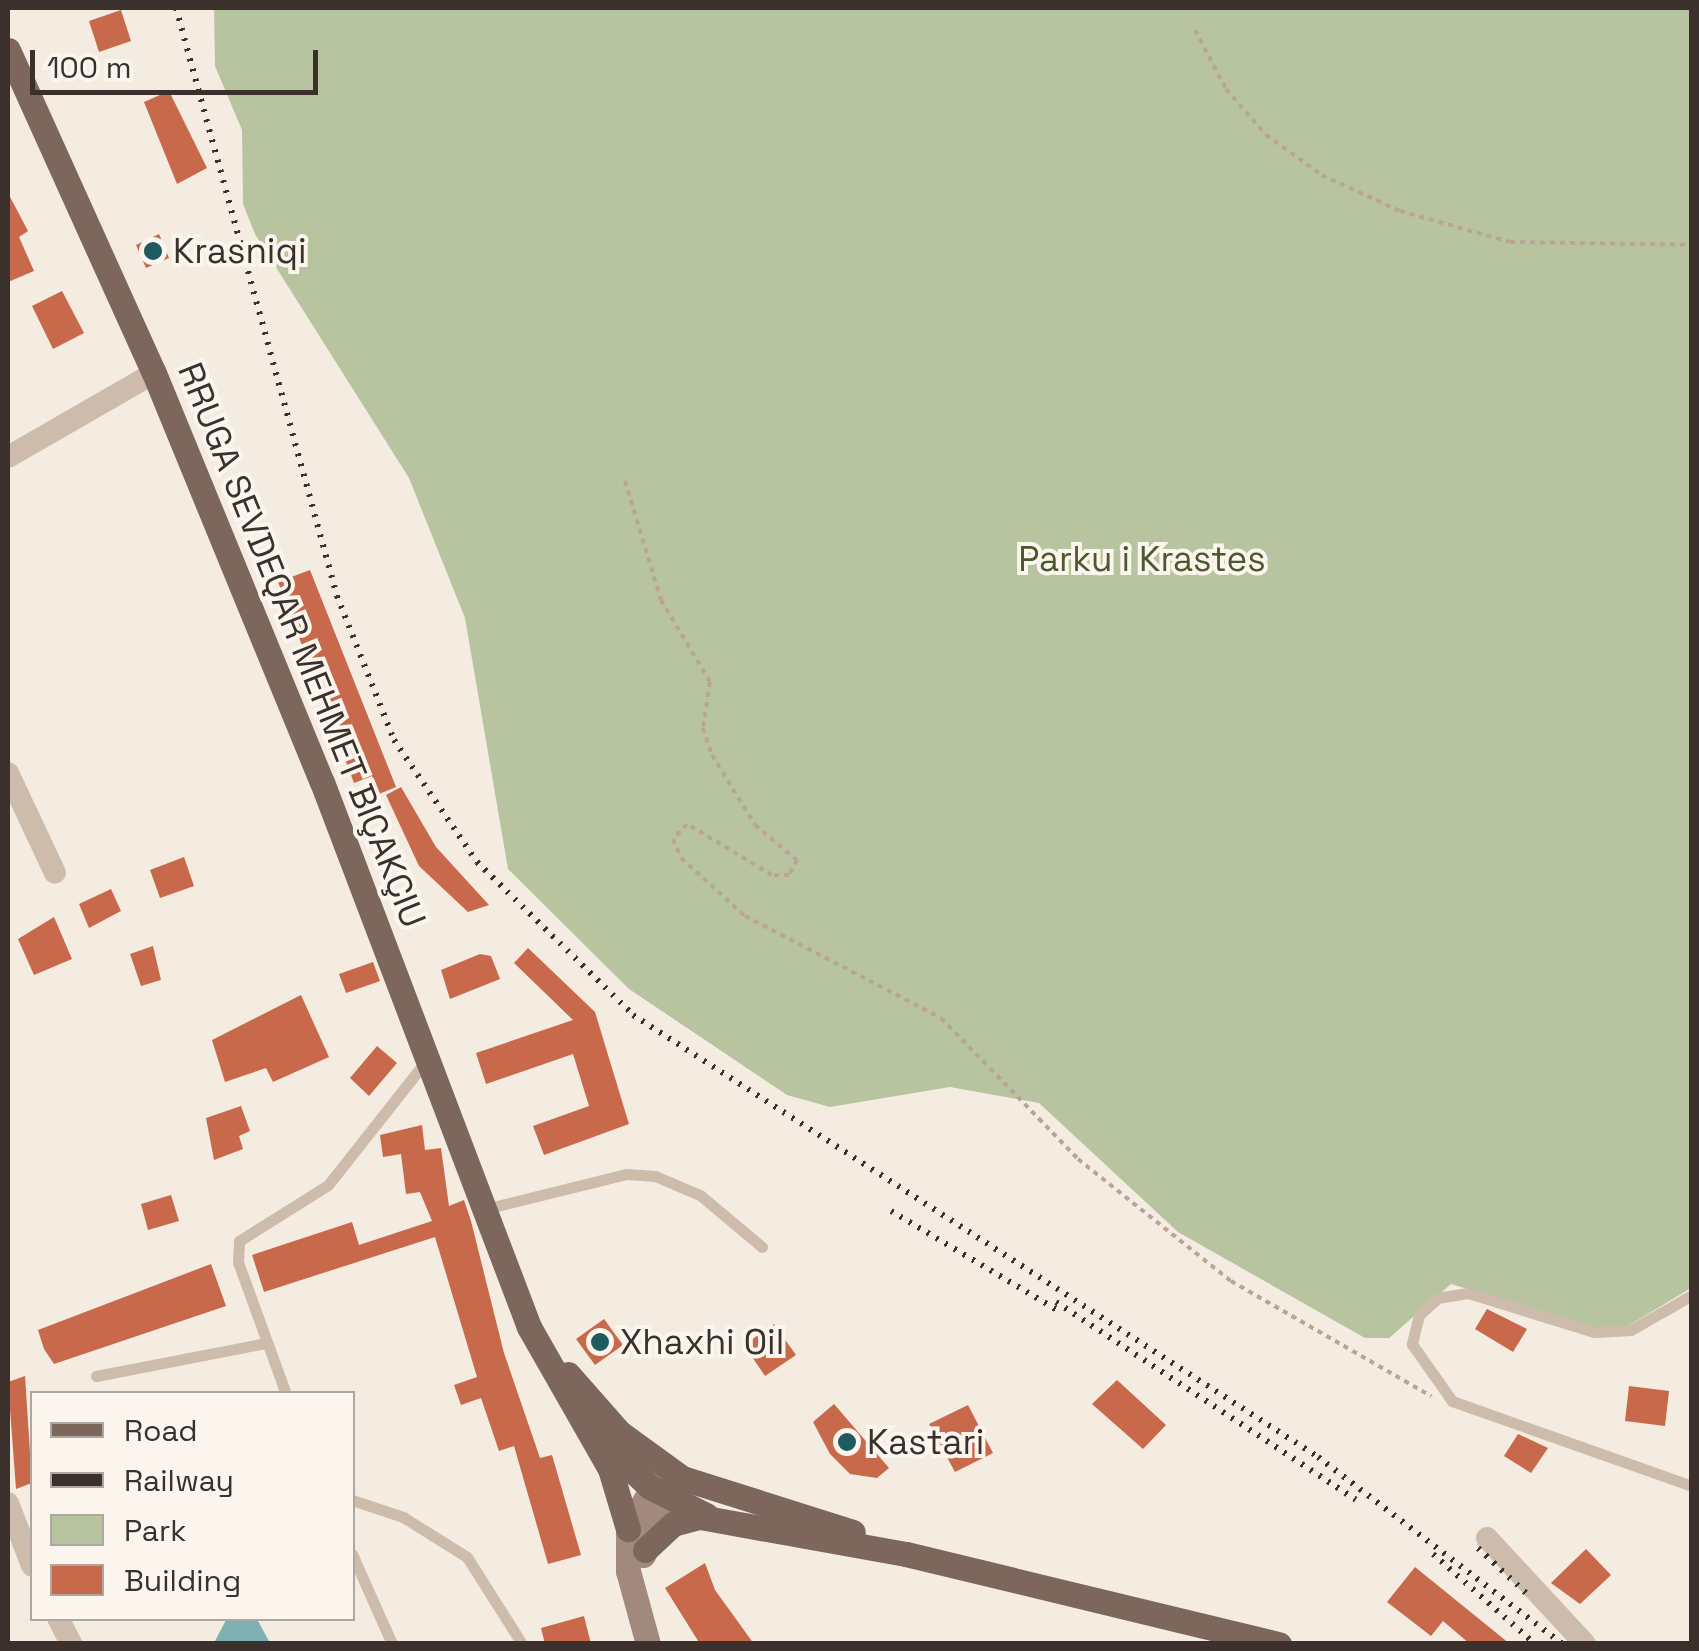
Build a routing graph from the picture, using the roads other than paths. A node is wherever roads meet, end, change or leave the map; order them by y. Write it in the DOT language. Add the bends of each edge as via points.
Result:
graph roads {
  1 [pos="8,50"];
  2 [pos="154,374"];
  3 [pos="8,457"];
  4 [pos="8,773"];
  5 [pos="55,873"];
  6 [pos="429,1058"];
  7 [pos="485,1209"];
  8 [pos="762,1247"];
  9 [pos="510,1276"];
  10 [pos="1692,1295"];
  11 [pos="266,1343"];
  12 [pos="96,1376"];
  13 [pos="285,1391"];
  14 [pos="578,1414"];
  15 [pos="666,1483"];
  16 [pos="1692,1486"];
  17 [pos="355,1501"];
  18 [pos="8,1503"];
  19 [pos="719,1520"];
  20 [pos="628,1529"];
  21 [pos="1487,1538"];
  22 [pos="645,1550"];
  23 [pos="906,1554"];
  24 [pos="30,1561"];
  25 [pos="355,1561"];
  26 [pos="639,1615"];
  27 [pos="60,1621"];
  28 [pos="71,1644"];
  29 [pos="392,1644"];
  30 [pos="522,1644"];
  31 [pos="648,1644"];
  32 [pos="1279,1644"];
  33 [pos="1585,1644"];
  1 -- 2 [label="main road, RRUGA SEVDEQAR MEHMET BIÇAKÇIU"];
  2 -- 3 [label="street"];
  2 -- 6 [label="main road, RRUGA SEVDEQAR MEHMET BIÇAKÇIU"];
  4 -- 5 [label="street"];
  6 -- 7 [label="main road, RRUGA SEVDEQAR MEHMET BIÇAKÇIU"];
  6 -- 11 [label="lane" via="328,1184 240,1242"];
  7 -- 8 [label="lane" via="626,1174 655,1176 700,1195"];
  7 -- 9 [label="main road, RRUGA SEVDEQAR MEHMET BIÇAKÇIU"];
  9 -- 14 [label="main road"];
  9 -- 15 [label="main road" via="573,1382"];
  10 -- 16 [label="lane" via="1631,1330 1594,1332 1468,1293 1438,1298 1419,1314 1412,1344 1452,1401"];
  11 -- 12 [label="lane"];
  11 -- 13 [label="lane"];
  14 -- 15 [label="main road"];
  14 -- 20 [label="main road" via="616,1484"];
  15 -- 19 [label="main road"];
  15 -- 20 [label="main road"];
  15 -- 22 [label="main road"];
  15 -- 23 [label="main road"];
  17 -- 30 [label="lane" via="403,1517 467,1557"];
  18 -- 24 [label="street"];
  19 -- 22 [label="main road" via="672,1524"];
  19 -- 23 [label="main road"];
  20 -- 26 [label="main road"];
  21 -- 33 [label="street"];
  22 -- 26 [label="main road"];
  23 -- 32 [label="main road"];
  25 -- 29 [label="lane"];
  26 -- 31 [label="main road"];
  27 -- 28 [label="street"];
}
